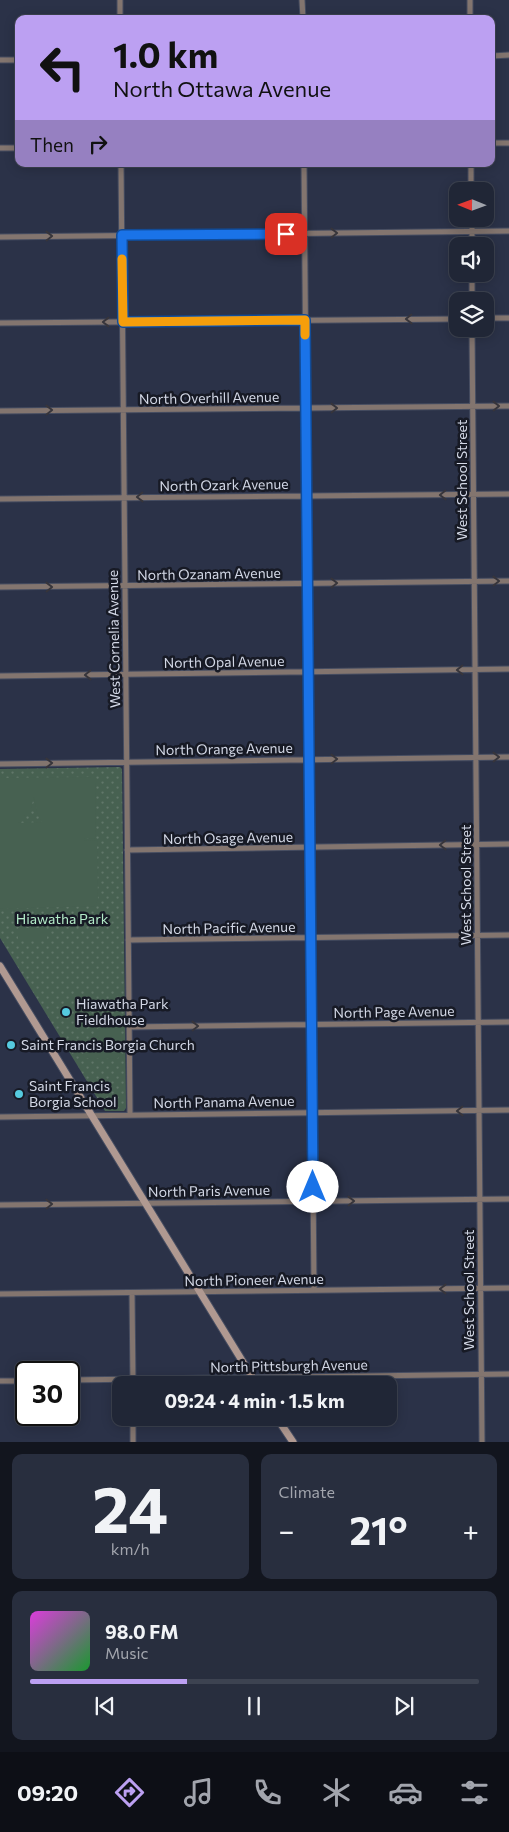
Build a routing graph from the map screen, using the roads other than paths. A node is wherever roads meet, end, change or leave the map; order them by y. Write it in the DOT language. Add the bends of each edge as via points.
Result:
graph roads {
  1 [pos="120,0"];
  2 [pos="302,0"];
  3 [pos="470,0"];
  4 [pos="120,15"];
  5 [pos="302,15"];
  6 [pos="470,15"];
  7 [pos="509,55"];
  8 [pos="495,56"];
  9 [pos="0,60"];
  10 [pos="15,60"];
  11 [pos="495,143"];
  12 [pos="509,143"];
  13 [pos="0,148"];
  14 [pos="15,148"];
  15 [pos="121,167"];
  16 [pos="304,167"];
  17 [pos="471,167"];
  18 [pos="471,182"];
  19 [pos="472,228"];
  20 [pos="509,231"];
  21 [pos="472,232"];
  22 [pos="304,233"];
  23 [pos="122,235"];
  24 [pos="0,236"];
  25 [pos="472,237"];
  26 [pos="494,318"];
  27 [pos="509,318"];
  28 [pos="449,319"];
  29 [pos="305,320"];
  30 [pos="123,322"];
  31 [pos="0,323"];
  32 [pos="472,337"];
  33 [pos="473,406"];
  34 [pos="509,406"];
  35 [pos="306,408"];
  36 [pos="124,410"];
  37 [pos="0,411"];
  38 [pos="474,494"];
  39 [pos="509,494"];
  40 [pos="307,496"];
  41 [pos="124,498"];
  42 [pos="0,499"];
  43 [pos="509,581"];
  44 [pos="474,582"];
  45 [pos="308,584"];
  46 [pos="125,586"];
  47 [pos="0,587"];
  48 [pos="509,669"];
  49 [pos="475,670"];
  50 [pos="308,672"];
  51 [pos="126,674"];
  52 [pos="0,676"];
  53 [pos="476,757"];
  54 [pos="509,757"];
  55 [pos="309,759"];
  56 [pos="127,762"];
  57 [pos="0,764"];
  58 [pos="509,844"];
  59 [pos="477,845"];
  60 [pos="310,848"];
  61 [pos="128,850"];
  62 [pos="478,935"];
  63 [pos="509,935"];
  64 [pos="311,938"];
  65 [pos="128,940"];
  66 [pos="0,966"];
  67 [pos="478,1022"];
  68 [pos="509,1022"];
  69 [pos="311,1025"];
  70 [pos="129,1027"];
  71 [pos="509,1110"];
  72 [pos="479,1111"];
  73 [pos="312,1113"];
  74 [pos="92,1115"];
  75 [pos="130,1115"];
  76 [pos="0,1117"];
  77 [pos="480,1199"];
  78 [pos="509,1199"];
  79 [pos="313,1201"];
  80 [pos="146,1203"];
  81 [pos="0,1205"];
  82 [pos="509,1288"];
  83 [pos="480,1289"];
  84 [pos="314,1290"];
  85 [pos="201,1292"];
  86 [pos="132,1293"];
  87 [pos="0,1294"];
  88 [pos="509,1374"];
  89 [pos="481,1375"];
  90 [pos="133,1376"];
  91 [pos="252,1376"];
  92 [pos="397,1376"];
  93 [pos="80,1380"];
  94 [pos="0,1381"];
  95 [pos="15,1381"];
  96 [pos="112,1381"];
  97 [pos="133,1426"];
  98 [pos="282,1426"];
  99 [pos="134,1442"];
  100 [pos="292,1442"];
  101 [pos="482,1442"];
  1 -- 4 [label="street"];
  2 -- 5 [label="street"];
  3 -- 6 [label="street"];
  7 -- 8 [label="street"];
  9 -- 10 [label="street"];
  11 -- 12 [label="street"];
  13 -- 14 [label="street"];
  15 -- 23 [label="street, West Cornelia Avenue"];
  16 -- 22 [label="street"];
  17 -- 18 [label="street"];
  19 -- 21 [label="street"];
  20 -- 21 [label="street"];
  22 -- 21 [label="street, one-way"];
  21 -- 25 [label="street"];
  22 -- 23 [label="street"];
  22 -- 29 [label="street"];
  24 -- 23 [label="street, one-way"];
  23 -- 30 [label="street, West Cornelia Avenue"];
  26 -- 27 [label="street"];
  28 -- 29 [label="street, one-way"];
  29 -- 30 [label="street"];
  29 -- 35 [label="street"];
  30 -- 31 [label="street, one-way"];
  30 -- 36 [label="street, West Cornelia Avenue"];
  32 -- 33 [label="street, West School Street"];
  33 -- 34 [label="street, North Overhill Avenue, one-way"];
  35 -- 33 [label="street, North Overhill Avenue, one-way"];
  33 -- 38 [label="street, West School Street"];
  35 -- 36 [label="street, North Overhill Avenue"];
  35 -- 40 [label="street"];
  37 -- 36 [label="street, North Overhill Avenue, one-way"];
  36 -- 41 [label="street, West Cornelia Avenue"];
  38 -- 39 [label="street, North Ozark Avenue"];
  38 -- 40 [label="street, North Ozark Avenue, one-way"];
  38 -- 44 [label="street, West School Street"];
  40 -- 41 [label="street, North Ozark Avenue, one-way"];
  40 -- 45 [label="street"];
  41 -- 42 [label="street, North Ozark Avenue"];
  41 -- 46 [label="street, West Cornelia Avenue"];
  44 -- 43 [label="street, North Ozanam Avenue, one-way"];
  45 -- 44 [label="street, North Ozanam Avenue, one-way"];
  44 -- 49 [label="street, West School Street"];
  45 -- 46 [label="street, North Ozanam Avenue"];
  45 -- 50 [label="street"];
  47 -- 46 [label="street, North Ozanam Avenue, one-way"];
  46 -- 51 [label="street, West Cornelia Avenue"];
  48 -- 49 [label="street, North Opal Avenue"];
  49 -- 50 [label="street, North Opal Avenue, one-way"];
  49 -- 53 [label="street, West School Street"];
  50 -- 51 [label="street, North Opal Avenue"];
  50 -- 55 [label="street"];
  51 -- 52 [label="street, North Opal Avenue, one-way"];
  51 -- 56 [label="street, West Cornelia Avenue"];
  53 -- 54 [label="street, North Orange Avenue, one-way"];
  55 -- 53 [label="street, North Orange Avenue, one-way"];
  53 -- 59 [label="street, West School Street"];
  55 -- 56 [label="street, North Orange Avenue"];
  55 -- 60 [label="street"];
  57 -- 56 [label="street, North Orange Avenue, one-way"];
  56 -- 61 [label="street, West Cornelia Avenue"];
  58 -- 59 [label="street, North Osage Avenue"];
  59 -- 60 [label="street, North Osage Avenue, one-way"];
  59 -- 62 [label="street, West School Street"];
  60 -- 61 [label="street, North Osage Avenue"];
  60 -- 64 [label="street"];
  61 -- 65 [label="street, West Cornelia Avenue"];
  62 -- 63 [label="street, North Pacific Avenue"];
  62 -- 64 [label="street, North Pacific Avenue"];
  62 -- 67 [label="street, West School Street"];
  64 -- 65 [label="street, North Pacific Avenue"];
  64 -- 69 [label="street"];
  65 -- 70 [label="street, West Cornelia Avenue"];
  66 -- 74 [label="main road"];
  67 -- 68 [label="street, North Page Avenue"];
  67 -- 69 [label="street, North Page Avenue"];
  67 -- 72 [label="street, West School Street"];
  70 -- 69 [label="street, North Page Avenue, one-way"];
  69 -- 73 [label="street"];
  70 -- 75 [label="street, West Cornelia Avenue"];
  71 -- 72 [label="street, North Panama Avenue"];
  72 -- 73 [label="street, North Panama Avenue, one-way"];
  72 -- 77 [label="street, West School Street"];
  73 -- 75 [label="street, North Panama Avenue"];
  73 -- 79 [label="street"];
  74 -- 75 [label="street, North Panama Avenue"];
  74 -- 76 [label="street, North Panama Avenue"];
  74 -- 80 [label="main road"];
  77 -- 78 [label="street, North Paris Avenue"];
  79 -- 77 [label="street, North Paris Avenue, one-way"];
  77 -- 83 [label="street, West School Street"];
  79 -- 80 [label="street, North Paris Avenue"];
  79 -- 84 [label="street"];
  81 -- 80 [label="street, North Paris Avenue, one-way"];
  80 -- 85 [label="main road"];
  82 -- 83 [label="street, North Pioneer Avenue"];
  83 -- 84 [label="street, North Pioneer Avenue, one-way"];
  83 -- 89 [label="street, West School Street"];
  84 -- 85 [label="street, North Pioneer Avenue"];
  85 -- 86 [label="street, North Pioneer Avenue"];
  85 -- 91 [label="main road"];
  86 -- 87 [label="street, North Pioneer Avenue"];
  86 -- 90 [label="street"];
  88 -- 89 [label="street, North Pittsburgh Avenue"];
  89 -- 92 [label="street, North Pittsburgh Avenue"];
  89 -- 101 [label="street, West School Street"];
  93 -- 96 [label="street, North Pittsburgh Avenue"];
  94 -- 95 [label="street"];
  97 -- 99 [label="street"];
  98 -- 100 [label="main road"];
}
